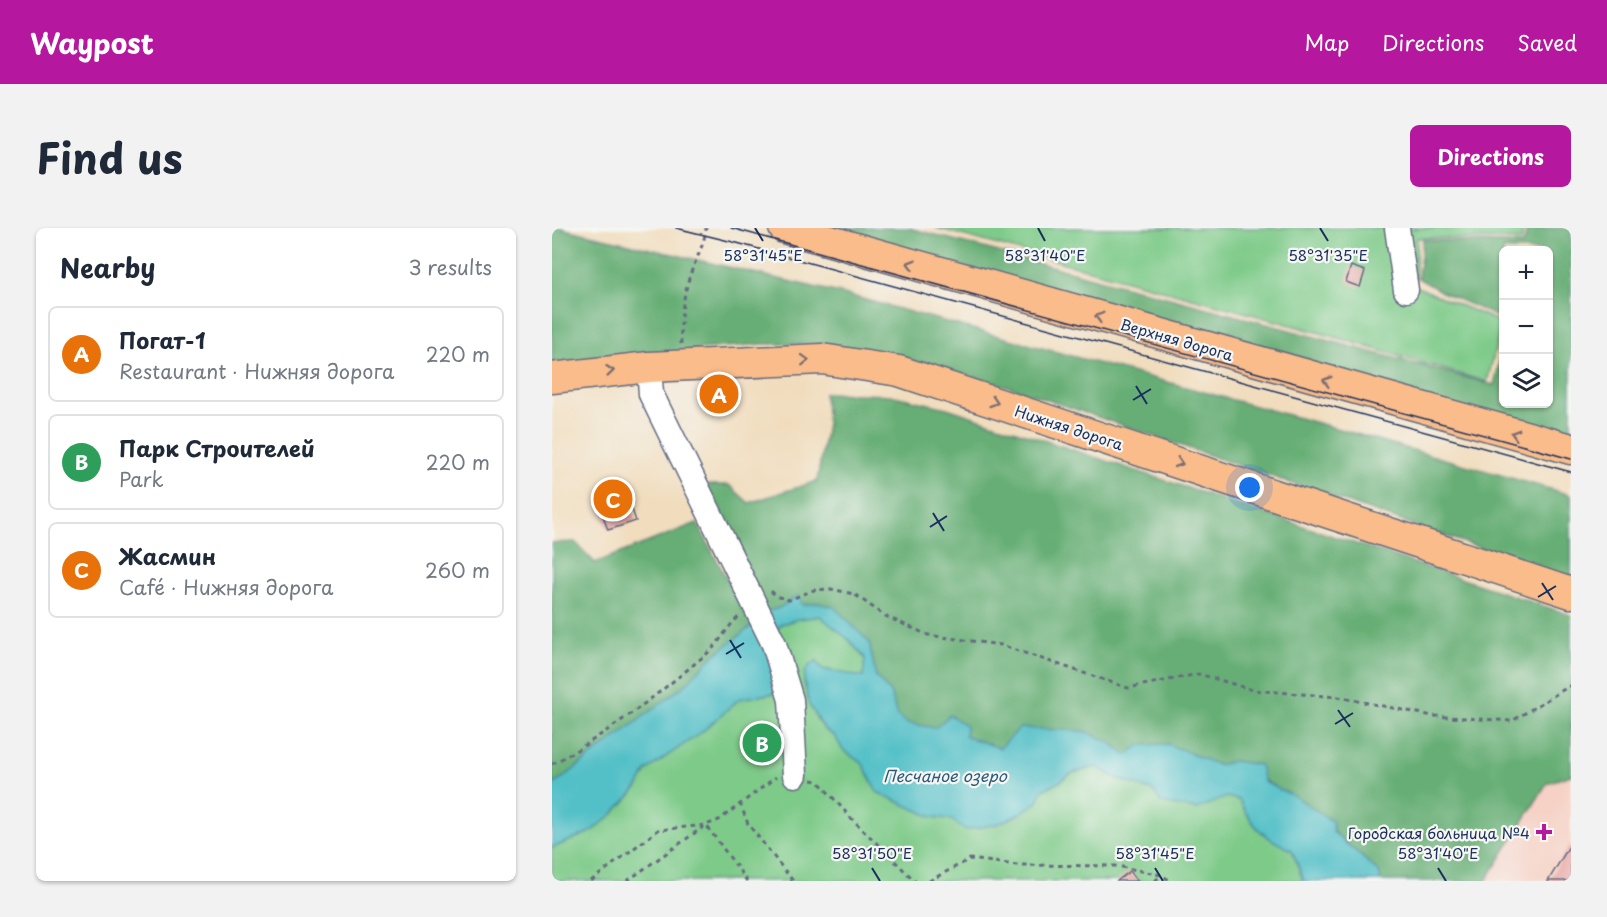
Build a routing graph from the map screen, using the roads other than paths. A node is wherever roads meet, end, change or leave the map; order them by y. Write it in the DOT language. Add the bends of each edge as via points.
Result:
graph roads {
  1 [pos="784,228"];
  2 [pos="1398,228"];
  3 [pos="1406,290"];
  4 [pos="649,367"];
  5 [pos="552,378"];
  6 [pos="1571,449"];
  7 [pos="1571,593"];
  8 [pos="795,775"];
  6 -- 1 [label="main road, Верхняя дорога, one-way"];
  2 -- 3 [label="street"];
  5 -- 4 [label="main road, Нижняя дорога, one-way"];
  4 -- 7 [label="main road, Нижняя дорога, one-way" via="822,359 899,371"];
  4 -- 8 [label="street" via="651,394 774,644 791,700"];
}
